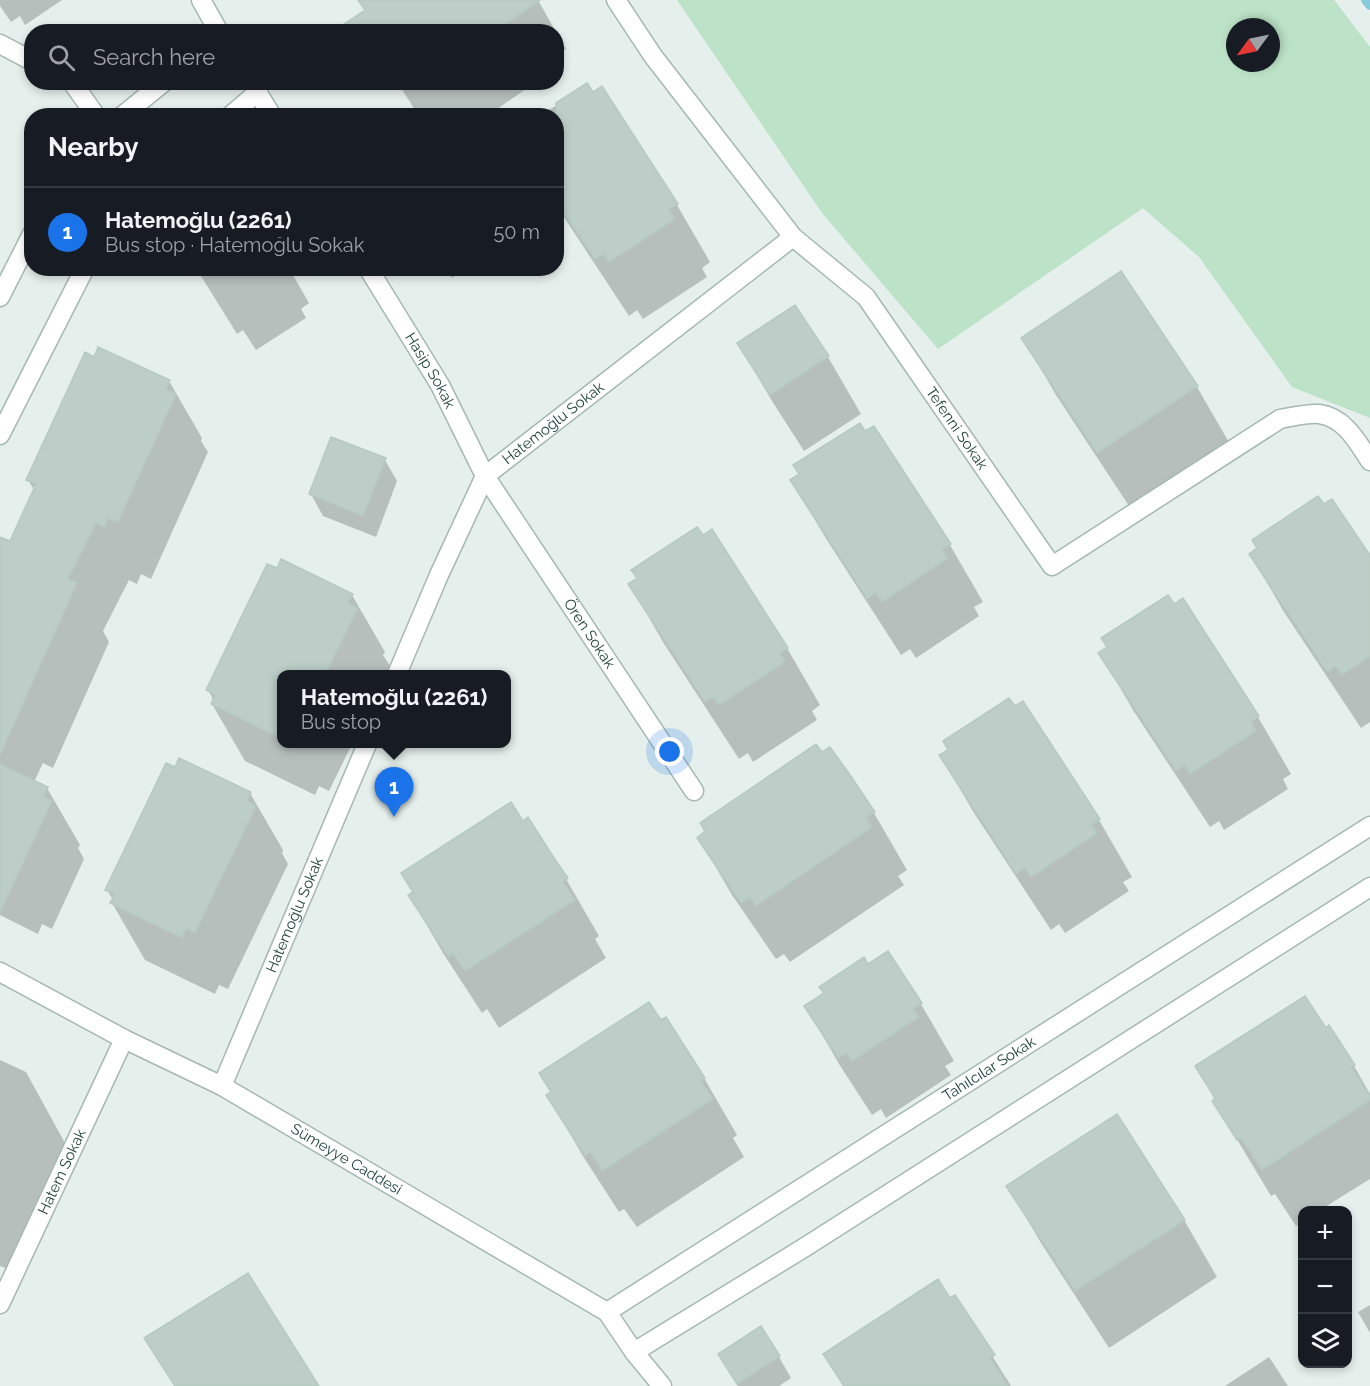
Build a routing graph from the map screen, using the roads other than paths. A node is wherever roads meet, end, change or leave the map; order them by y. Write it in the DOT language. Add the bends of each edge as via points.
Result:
graph roads {
  1 [pos="201,0"];
  2 [pos="616,0"];
  3 [pos="214,24"];
  4 [pos="0,44"];
  5 [pos="24,57"];
  6 [pos="78,90"];
  7 [pos="154,90"];
  8 [pos="252,90"];
  9 [pos="257,90"];
  10 [pos="90,108"];
  11 [pos="132,108"];
  12 [pos="237,108"];
  13 [pos="267,108"];
  14 [pos="793,237"];
  15 [pos="24,250"];
  16 [pos="81,276"];
  17 [pos="373,276"];
  18 [pos="0,297"];
  19 [pos="0,435"];
  20 [pos="1370,461"];
  21 [pos="485,476"];
  22 [pos="399,670"];
  23 [pos="365,748"];
  24 [pos="694,791"];
  25 [pos="1370,826"];
  26 [pos="1370,887"];
  27 [pos="0,972"];
  28 [pos="124,1039"];
  29 [pos="222,1086"];
  30 [pos="0,1304"];
  31 [pos="607,1312"];
  32 [pos="634,1352"];
  33 [pos="662,1386"];
  1 -- 3 [label="street"];
  2 -- 14 [label="street, Tefenni Sokak" via="653,56"];
  4 -- 5 [label="street"];
  6 -- 10 [label="street"];
  7 -- 11 [label="street"];
  8 -- 12 [label="street"];
  9 -- 13 [label="street"];
  14 -- 20 [label="street, Tefenni Sokak" via="866,297 1052,566 1280,419 1317,414 1335,418 1353,435"];
  14 -- 21 [label="street, Hatemoğlu Sokak"];
  15 -- 18 [label="street"];
  16 -- 19 [label="street"];
  17 -- 21 [label="street, Hasip Sokak" via="440,385"];
  21 -- 22 [label="street, Hatemoğlu Sokak"];
  21 -- 24 [label="street, Ören Sokak"];
  23 -- 29 [label="street, Hatemoğlu Sokak"];
  25 -- 31 [label="street, Tahılcılar Sokak"];
  26 -- 32 [label="street" via="802,1250"];
  27 -- 28 [label="street, Sümeyye Caddesi"];
  28 -- 29 [label="street, Sümeyye Caddesi"];
  28 -- 30 [label="street, Hatem Sokak"];
  29 -- 31 [label="street, Sümeyye Caddesi"];
  31 -- 32 [label="street, Sümeyye Caddesi"];
  32 -- 33 [label="street, Sümeyye Caddesi"];
}
